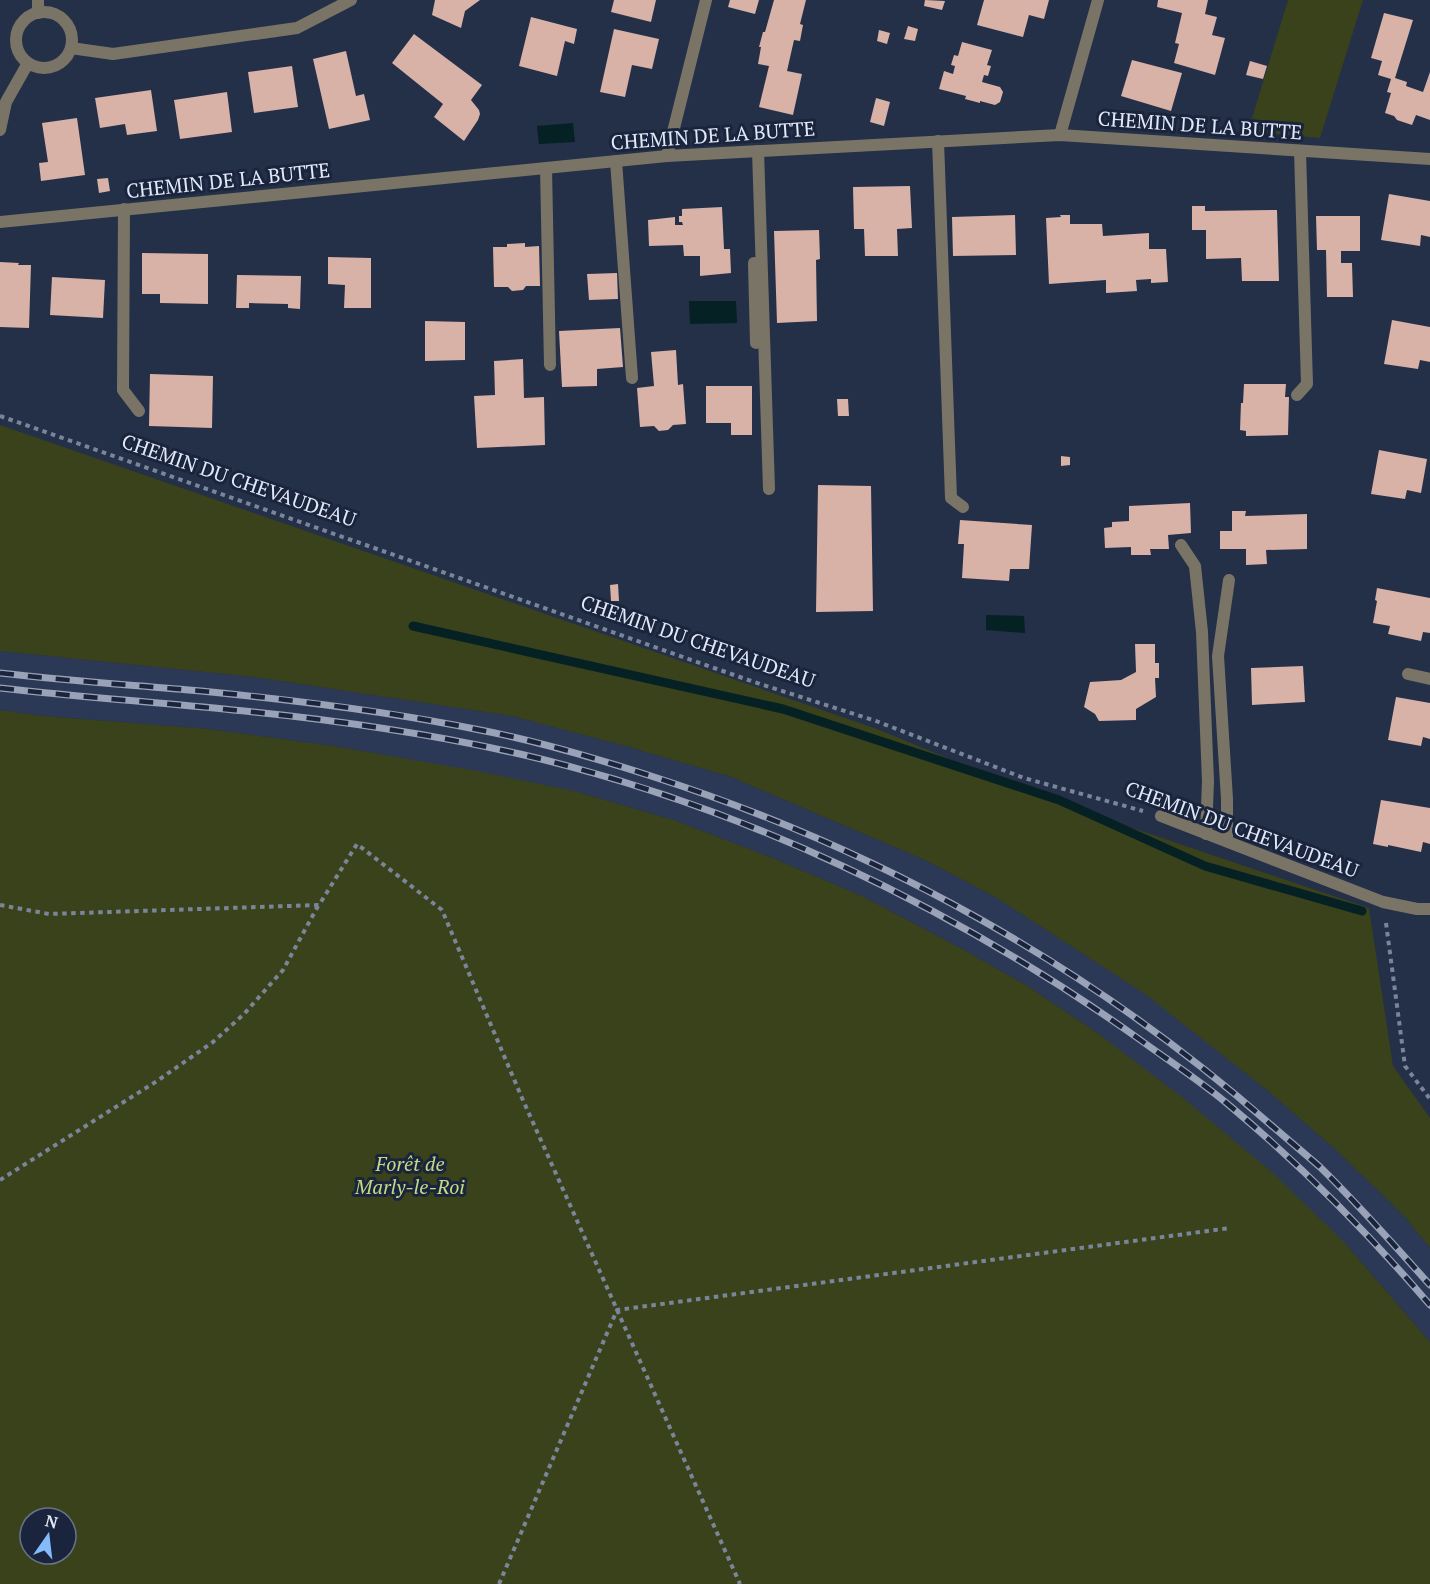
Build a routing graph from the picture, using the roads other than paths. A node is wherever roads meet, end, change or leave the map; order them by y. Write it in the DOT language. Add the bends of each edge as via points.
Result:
graph roads {
  1 [pos="351,0"];
  2 [pos="706,0"];
  3 [pos="1098,0"];
  4 [pos="38,6"];
  5 [pos="71,48"];
  6 [pos="28,63"];
  7 [pos="0,130"];
  8 [pos="1060,135"];
  9 [pos="938,141"];
  10 [pos="755,151"];
  11 [pos="1300,151"];
  12 [pos="667,156"];
  13 [pos="1430,159"];
  14 [pos="616,161"];
  15 [pos="546,168"];
  16 [pos="124,210"];
  17 [pos="0,222"];
  18 [pos="756,343"];
  19 [pos="550,365"];
  20 [pos="632,378"];
  21 [pos="1297,395"];
  22 [pos="139,411"];
  23 [pos="769,489"];
  24 [pos="963,507"];
  25 [pos="1181,545"];
  26 [pos="1229,580"];
  27 [pos="1408,674"];
  28 [pos="1430,679"];
  29 [pos="1161,816"];
  30 [pos="1206,834"];
  31 [pos="1227,841"];
  32 [pos="1430,909"];
  1 -- 5 [label="street" via="297,28 113,54"];
  2 -- 12 [label="street"];
  3 -- 8 [label="street"];
  4 -- 5 [label="street" via="67,25"];
  4 -- 6 [label="street" via="23,22 16,39 17,48"];
  5 -- 6 [label="street" via="53,66 44,68"];
  6 -- 7 [label="street" via="6,102"];
  8 -- 9 [label="street, CHEMIN DE LA BUTTE"];
  8 -- 11 [label="street, CHEMIN DE LA BUTTE"];
  9 -- 10 [label="street, CHEMIN DE LA BUTTE"];
  9 -- 24 [label="street" via="951,498"];
  10 -- 12 [label="street, CHEMIN DE LA BUTTE"];
  10 -- 18 [label="street"];
  10 -- 23 [label="street"];
  11 -- 13 [label="street, CHEMIN DE LA BUTTE"];
  11 -- 21 [label="street" via="1307,384"];
  12 -- 14 [label="street, CHEMIN DE LA BUTTE"];
  14 -- 15 [label="street, CHEMIN DE LA BUTTE"];
  14 -- 20 [label="street"];
  15 -- 16 [label="street, CHEMIN DE LA BUTTE"];
  15 -- 19 [label="street"];
  16 -- 17 [label="street, CHEMIN DE LA BUTTE"];
  16 -- 22 [label="street" via="123,390"];
  25 -- 30 [label="street" via="1195,566 1202,632 1208,781"];
  26 -- 31 [label="street" via="1218,656"];
  27 -- 28 [label="street"];
  29 -- 30 [label="street, CHEMIN DU CHEVAUDEAU"];
  30 -- 31 [label="street, CHEMIN DU CHEVAUDEAU"];
  31 -- 32 [label="street, CHEMIN DU CHEVAUDEAU" via="1383,902"];
}
